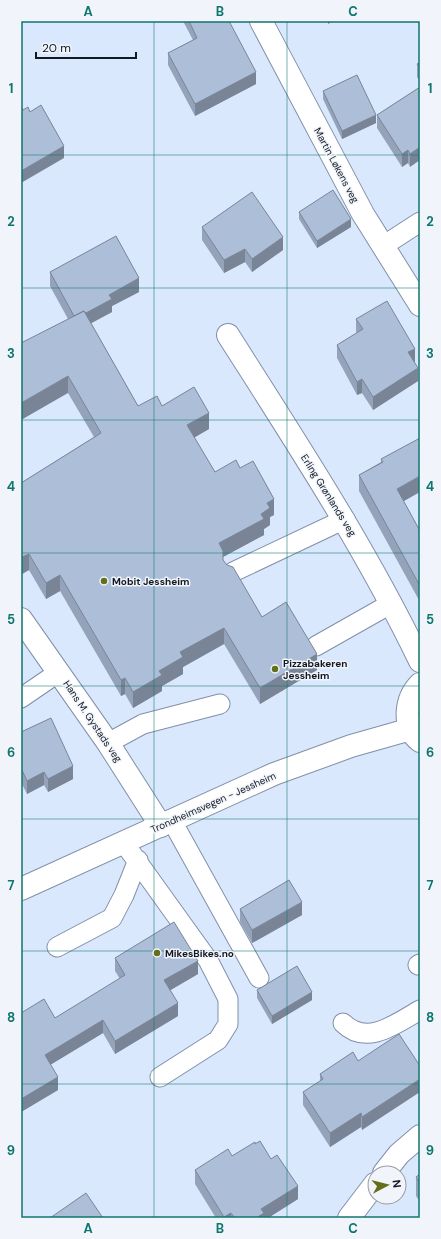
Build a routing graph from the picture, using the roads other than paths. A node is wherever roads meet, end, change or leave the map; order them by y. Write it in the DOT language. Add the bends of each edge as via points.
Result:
graph roads {
  1 [pos="261,21"];
  2 [pos="420,222"];
  3 [pos="383,246"];
  4 [pos="420,305"];
  5 [pos="228,335"];
  6 [pos="345,519"];
  7 [pos="233,572"];
  8 [pos="392,603"];
  9 [pos="21,619"];
  10 [pos="316,646"];
  11 [pos="420,661"];
  12 [pos="59,672"];
  13 [pos="420,684"];
  14 [pos="21,698"];
  15 [pos="220,704"];
  16 [pos="415,735"];
  17 [pos="108,743"];
  18 [pos="167,824"];
  19 [pos="124,842"];
  20 [pos="138,860"];
  21 [pos="21,888"];
  22 [pos="57,947"];
  23 [pos="259,978"];
  24 [pos="420,1010"];
  25 [pos="343,1023"];
  26 [pos="160,1077"];
  27 [pos="420,1136"];
  28 [pos="390,1165"];
  29 [pos="367,1194"];
  30 [pos="349,1218"];
  1 -- 3 [label="street, Martin Løkens veg" via="363,214"];
  2 -- 3 [label="lane"];
  3 -- 4 [label="street, Martin Løkens veg"];
  5 -- 6 [label="street, Erling Grønlands veg"];
  6 -- 7 [label="lane"];
  6 -- 8 [label="street, Erling Grønlands veg"];
  8 -- 10 [label="lane"];
  8 -- 11 [label="street, Erling Grønlands veg"];
  9 -- 12 [label="street, Hans M. Gystads veg"];
  12 -- 14 [label="lane"];
  12 -- 17 [label="street, Hans M. Gystads veg"];
  13 -- 16 [label="street" via="408,706 408,718"];
  15 -- 17 [label="lane" via="143,724"];
  16 -- 18 [label="street, Trondheimsvegen - Jessheim" via="351,746 274,774"];
  17 -- 18 [label="street, Hans M. Gystads veg"];
  18 -- 19 [label="street, Trondheimsvegen - Jessheim"];
  18 -- 23 [label="lane"];
  19 -- 20 [label="lane"];
  19 -- 21 [label="street, Trondheimsvegen - Jessheim"];
  20 -- 22 [label="lane" via="112,918"];
  20 -- 26 [label="lane" via="208,960 228,999 228,1024 218,1040"];
  24 -- 25 [label="lane" via="386,1029 368,1034 351,1031"];
  27 -- 28 [label="street"];
  29 -- 30 [label="street"];
}
